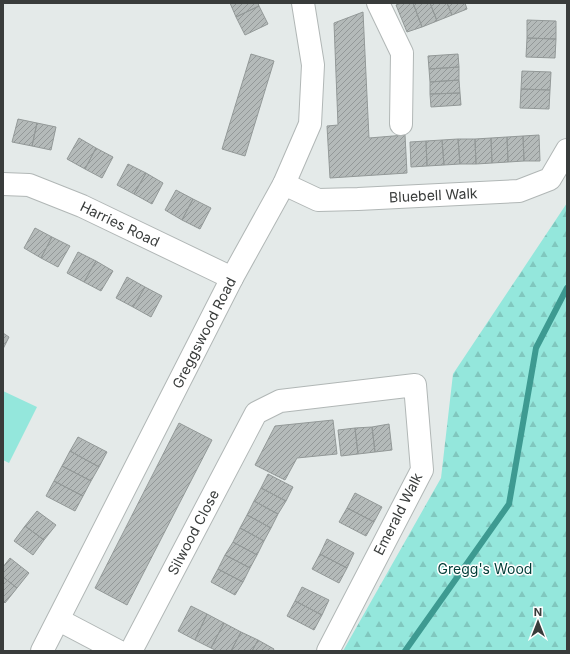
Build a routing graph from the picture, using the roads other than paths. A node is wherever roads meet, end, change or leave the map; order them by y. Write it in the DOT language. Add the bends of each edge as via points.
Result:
graph roads {
  1 [pos="303,3"];
  2 [pos="378,3"];
  3 [pos="401,124"];
  4 [pos="567,150"];
  5 [pos="3,184"];
  6 [pos="284,184"];
  7 [pos="232,278"];
  8 [pos="256,413"];
  9 [pos="59,620"];
  10 [pos="42,651"];
  11 [pos="118,651"];
  12 [pos="131,651"];
  13 [pos="328,651"];
  1 -- 6 [label="street, Greggswood Road" via="313,65 310,124"];
  2 -- 3 [label="street" via="402,53"];
  4 -- 6 [label="street, Bluebell Walk" via="550,179 519,191 318,200"];
  5 -- 7 [label="street, Harries Road" via="29,185 82,206"];
  6 -- 7 [label="street, Greggswood Road"];
  7 -- 9 [label="street, Greggswood Road"];
  8 -- 12 [label="street, Silwood Close"];
  8 -- 13 [label="street, Emerald Walk" via="280,402 415,385 422,470"];
  9 -- 10 [label="street, Greggswood Road"];
  9 -- 11 [label="street"];
}
